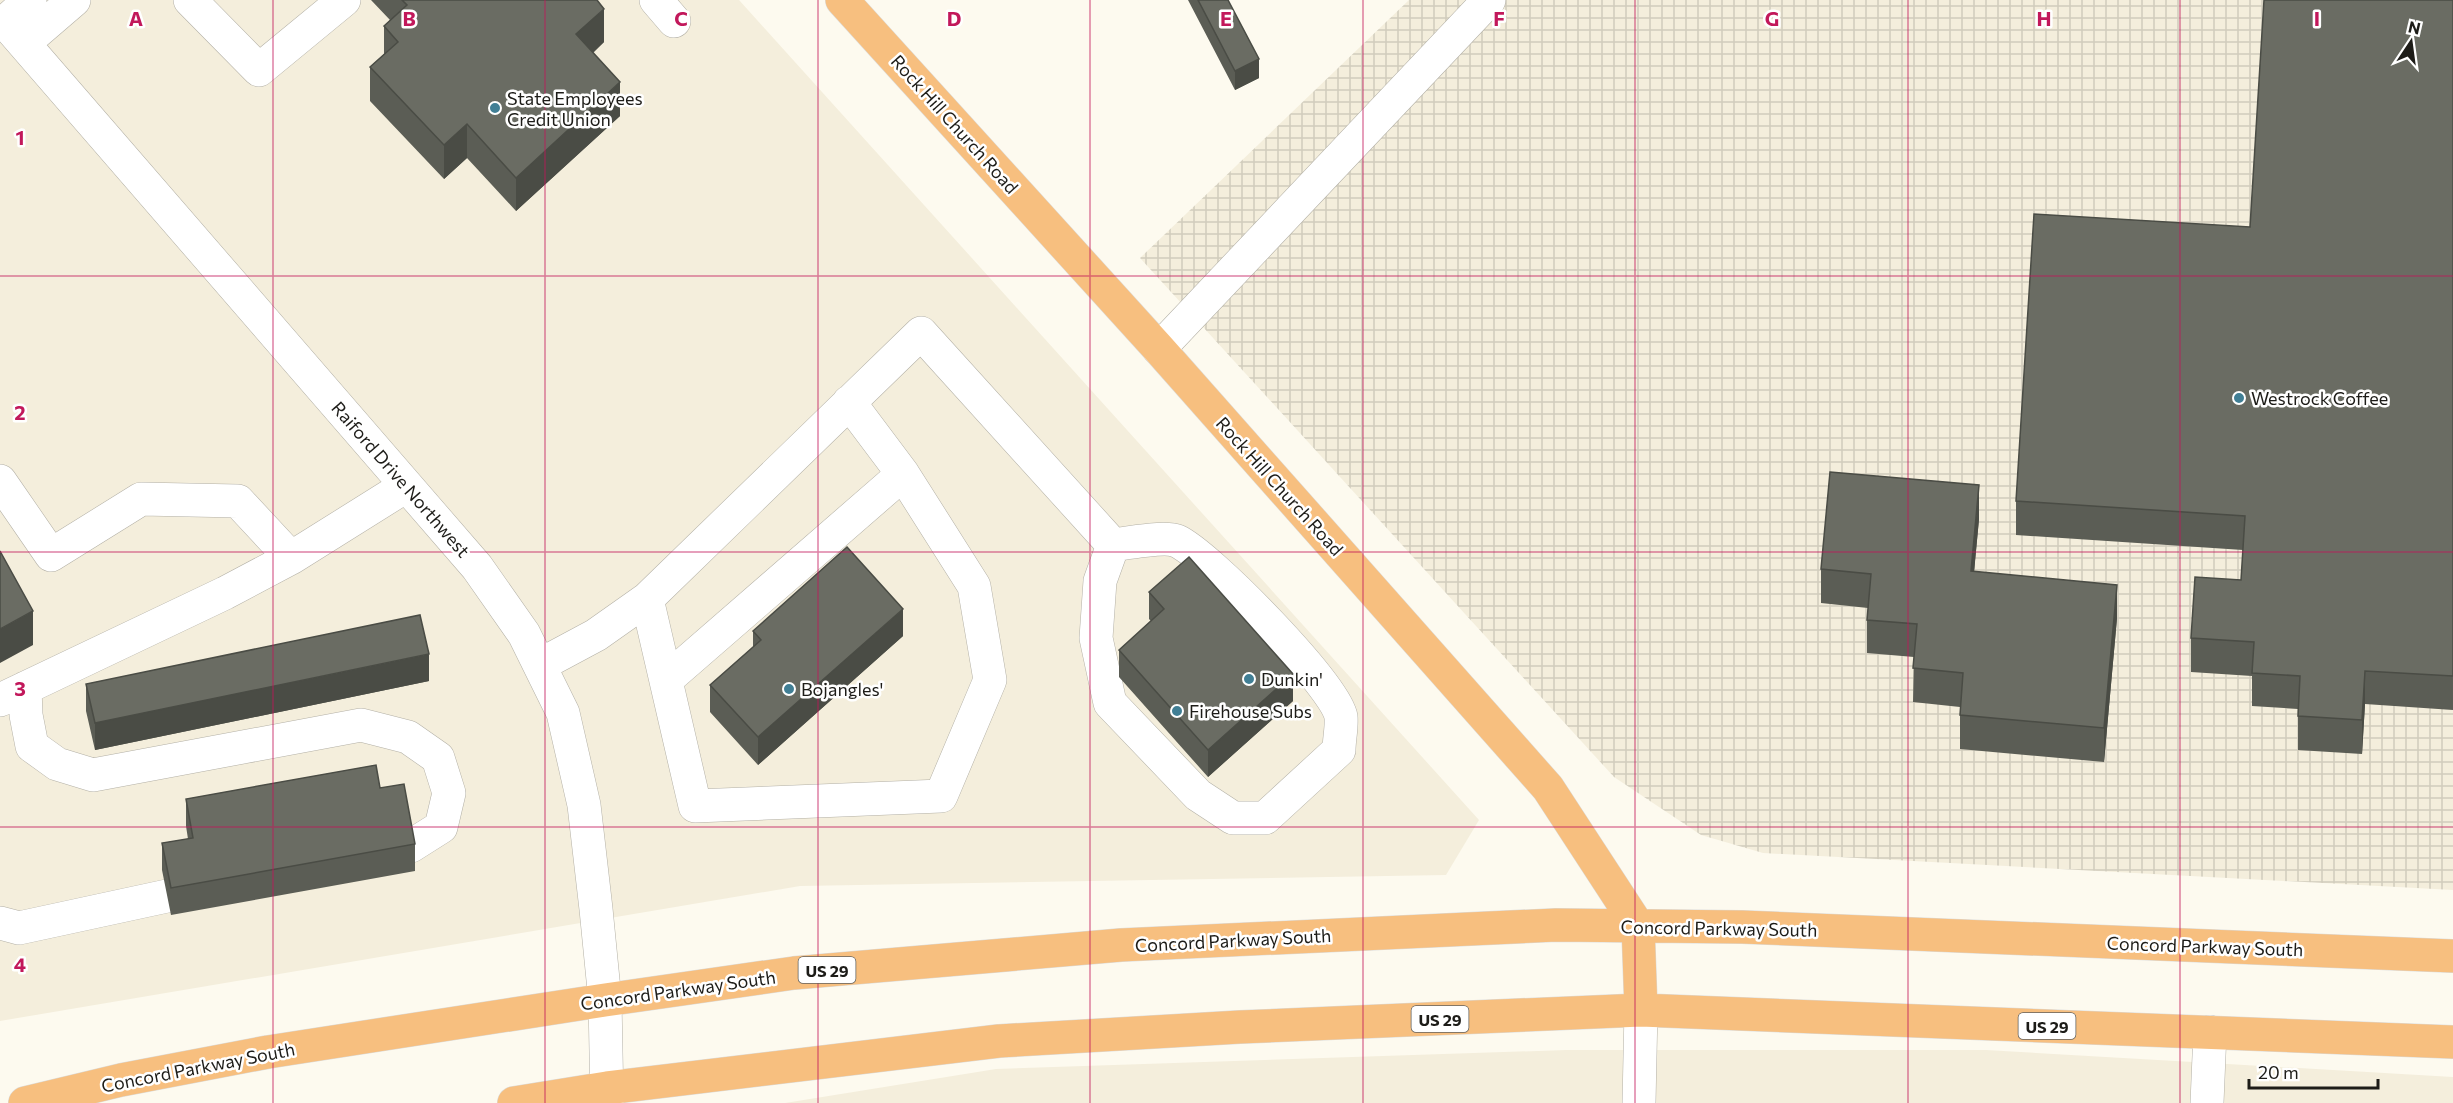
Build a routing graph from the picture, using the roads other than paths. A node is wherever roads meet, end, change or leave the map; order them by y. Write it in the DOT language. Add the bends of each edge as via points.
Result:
graph roads {
  1 [pos="30,0"];
  2 [pos="74,0"];
  3 [pos="190,0"];
  4 [pos="344,0"];
  5 [pos="842,0"];
  6 [pos="1489,0"];
  7 [pos="24,43"];
  8 [pos="1159,350"];
  9 [pos="849,402"];
  10 [pos="903,474"];
  11 [pos="0,481"];
  12 [pos="406,486"];
  13 [pos="1113,545"];
  14 [pos="291,558"];
  15 [pos="647,599"];
  16 [pos="540,665"];
  17 [pos="666,680"];
  18 [pos="13,694"];
  19 [pos="411,846"];
  20 [pos="167,896"];
  21 [pos="0,923"];
  22 [pos="1638,926"];
  23 [pos="2453,957"];
  24 [pos="605,1000"];
  25 [pos="1641,1010"];
  26 [pos="2210,1032"];
  27 [pos="2453,1042"];
  28 [pos="607,1096"];
  29 [pos="25,1103"];
  30 [pos="514,1103"];
  31 [pos="1639,1103"];
  32 [pos="2207,1103"];
  1 -- 7 [label="lane, Raiford Drive Northwest" via="4,22"];
  2 -- 7 [label="lane"];
  3 -- 4 [label="lane" via="259,70"];
  5 -- 8 [label="main road, Rock Hill Church Road"];
  6 -- 8 [label="lane"];
  7 -- 12 [label="lane, Raiford Drive Northwest"];
  8 -- 22 [label="main road, Rock Hill Church Road" via="1548,788"];
  9 -- 10 [label="lane"];
  9 -- 13 [label="lane" via="921,333"];
  9 -- 15 [label="lane"];
  10 -- 17 [label="lane"];
  10 -- 17 [label="lane" via="974,586 990,680 941,796 695,806"];
  11 -- 14 [label="lane" via="51,555 141,499 162,499 238,501"];
  12 -- 14 [label="lane"];
  12 -- 16 [label="lane, Raiford Drive Northwest" via="477,567 524,634"];
  13 -- 13 [label="lane" via="1100,580 1096,638 1110,703 1198,795 1233,818 1265,818 1339,750 1341,716 1318,679 1231,584 1196,552 1174,540"];
  14 -- 18 [label="lane"];
  15 -- 16 [label="lane" via="596,636"];
  15 -- 17 [label="lane"];
  16 -- 24 [label="lane, Raiford Drive Northwest" via="563,713 584,805"];
  18 -- 19 [label="lane" via="26,716 32,746 57,764 93,775 361,725 408,737 438,758 449,793 441,827"];
  20 -- 21 [label="lane" via="19,927"];
  22 -- 23 [label="main road, Concord Parkway South / US 29"];
  22 -- 24 [label="main road, Concord Parkway South / US 29" via="1556,925 1121,945 794,973"];
  22 -- 25 [label="main road"];
  24 -- 28 [label="lane, Raiford Drive Northwest"];
  24 -- 29 [label="main road, Concord Parkway South / US 29" via="268,1052"];
  25 -- 26 [label="main road, US 29"];
  25 -- 28 [label="main road, US 29" via="999,1041"];
  25 -- 31 [label="lane"];
  26 -- 27 [label="main road, US 29"];
  26 -- 32 [label="lane"];
  28 -- 30 [label="main road, US 29"];
}
